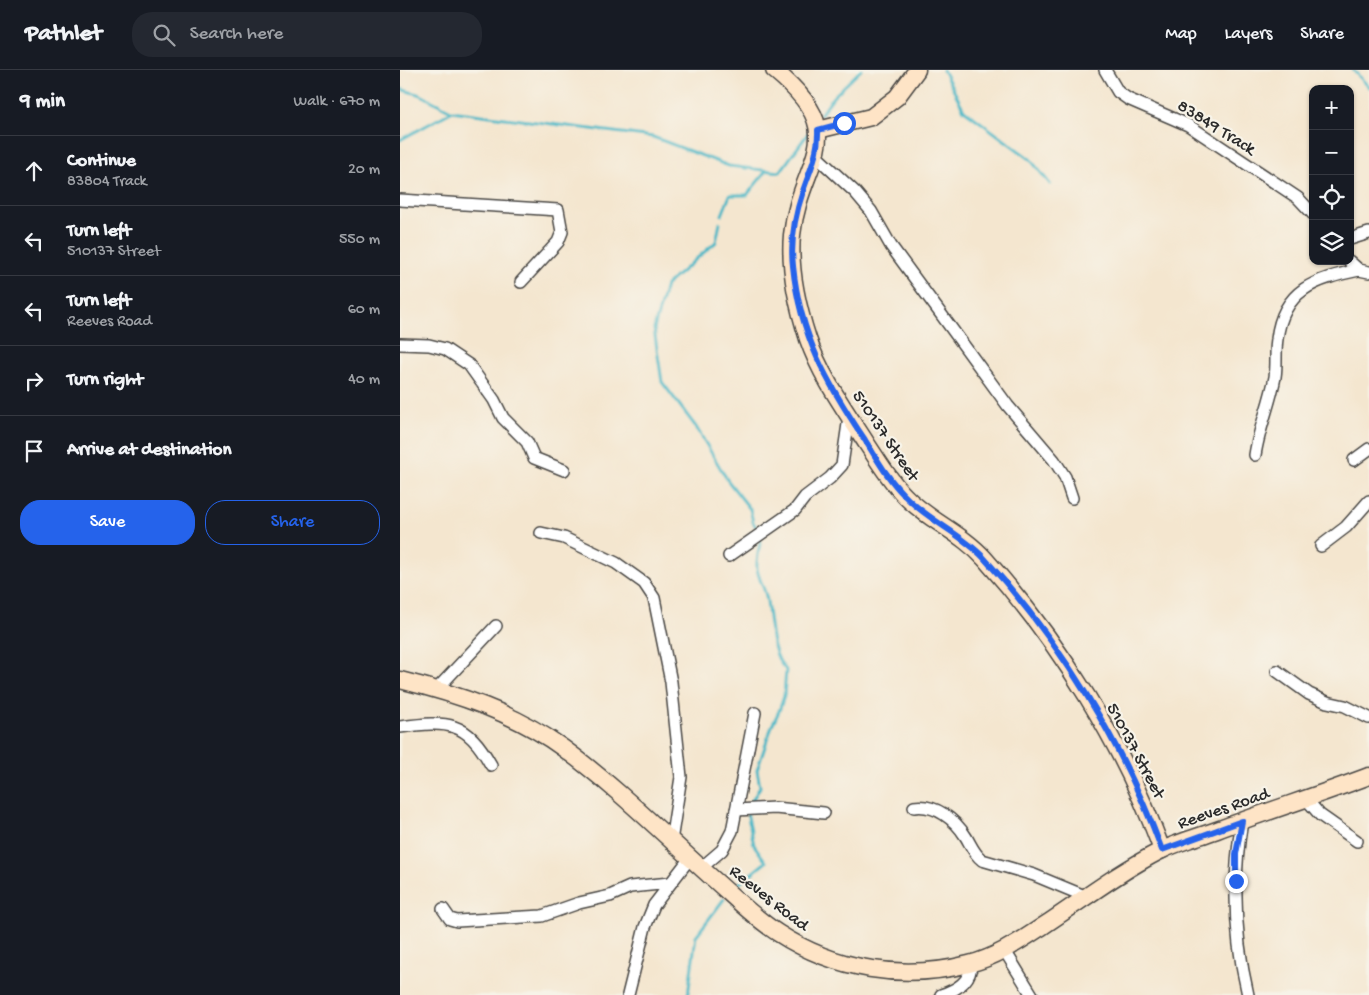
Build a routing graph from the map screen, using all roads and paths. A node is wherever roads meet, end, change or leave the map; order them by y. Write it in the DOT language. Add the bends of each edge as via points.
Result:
graph roads {
  1 [pos="774,70"];
  2 [pos="917,70"];
  3 [pos="1105,70"];
  4 [pos="818,130"];
  5 [pos="816,156"];
  6 [pos="400,200"];
  7 [pos="1309,210"];
  8 [pos="1369,233"];
  9 [pos="1354,238"];
  10 [pos="1364,271"];
  11 [pos="521,282"];
  12 [pos="400,344"];
  13 [pos="849,417"];
  14 [pos="1369,448"];
  15 [pos="1255,455"];
  16 [pos="1354,460"];
  17 [pos="564,470"];
  18 [pos="1072,498"];
  19 [pos="1369,500"];
  20 [pos="541,533"];
  21 [pos="1321,546"];
  22 [pos="729,556"];
  23 [pos="496,626"];
  24 [pos="1277,671"];
  25 [pos="400,680"];
  26 [pos="437,689"];
  27 [pos="755,713"];
  28 [pos="1369,718"];
  29 [pos="400,728"];
  30 [pos="491,765"];
  31 [pos="1369,776"];
  32 [pos="1307,800"];
  33 [pos="914,807"];
  34 [pos="736,810"];
  35 [pos="824,813"];
  36 [pos="1242,821"];
  37 [pos="1357,840"];
  38 [pos="671,841"];
  39 [pos="1162,850"];
  40 [pos="696,863"];
  41 [pos="670,883"];
  42 [pos="1087,896"];
  43 [pos="443,908"];
  44 [pos="1005,950"];
  45 [pos="971,964"];
  46 [pos="628,995"];
  47 [pos="941,995"];
  48 [pos="1032,995"];
  49 [pos="1248,995"];
  1 -- 4 [label="street, 510137 Street" via="804,99"];
  2 -- 4 [label="street" via="897,97 871,117"];
  3 -- 7 [label="street, 83849 Track" via="1118,92 1128,99 1188,125 1298,198"];
  4 -- 5 [label="street, 510137 Street"];
  5 -- 13 [label="street, 510137 Street" via="795,220 792,265 808,339"];
  5 -- 18 [label="street" via="871,211 891,246 1008,406 1054,460 1065,477"];
  6 -- 11 [label="street" via="558,210 562,232 558,242"];
  8 -- 9 [label="street"];
  10 -- 15 [label="street" via="1333,275 1298,292 1284,311 1279,326 1274,378"];
  12 -- 17 [label="street" via="445,349 469,365 503,418 527,442 534,458"];
  13 -- 22 [label="street" via="842,465 795,510"];
  13 -- 39 [label="street, 510137 Street" via="905,497 965,539 984,558 1066,663 1118,752 1144,803"];
  14 -- 16 [label="street"];
  19 -- 21 [label="street" via="1346,527"];
  20 -- 38 [label="street" via="564,538 616,563 644,583 654,598 671,682 680,778"];
  23 -- 26 [label="street"];
  24 -- 28 [label="street" via="1309,694"];
  25 -- 26 [label="street, Reeves Road"];
  26 -- 38 [label="street, Reeves Road" via="495,710 563,748"];
  27 -- 34 [label="street"];
  29 -- 30 [label="street" via="431,723 452,725 469,734"];
  31 -- 32 [label="street, Reeves Road"];
  32 -- 36 [label="street, Reeves Road"];
  32 -- 37 [label="street" via="1328,821"];
  33 -- 42 [label="street" via="929,806 944,814 965,835 982,860 1034,874"];
  34 -- 35 [label="street" via="775,808"];
  34 -- 40 [label="street" via="727,842 714,858"];
  36 -- 39 [label="street, Reeves Road"];
  36 -- 49 [label="street" via="1236,854 1235,921"];
  38 -- 40 [label="street, Reeves Road"];
  39 -- 42 [label="street, Reeves Road"];
  40 -- 41 [label="street"];
  40 -- 45 [label="street, Reeves Road" via="776,932 824,957 868,969 909,973"];
  41 -- 43 [label="street" via="630,887 555,913 528,918 457,921 450,919"];
  41 -- 46 [label="street" via="654,905 645,928"];
  42 -- 44 [label="street, Reeves Road"];
  44 -- 45 [label="street, Reeves Road"];
  44 -- 48 [label="street"];
  45 -- 47 [label="street" via="962,985"];
}
